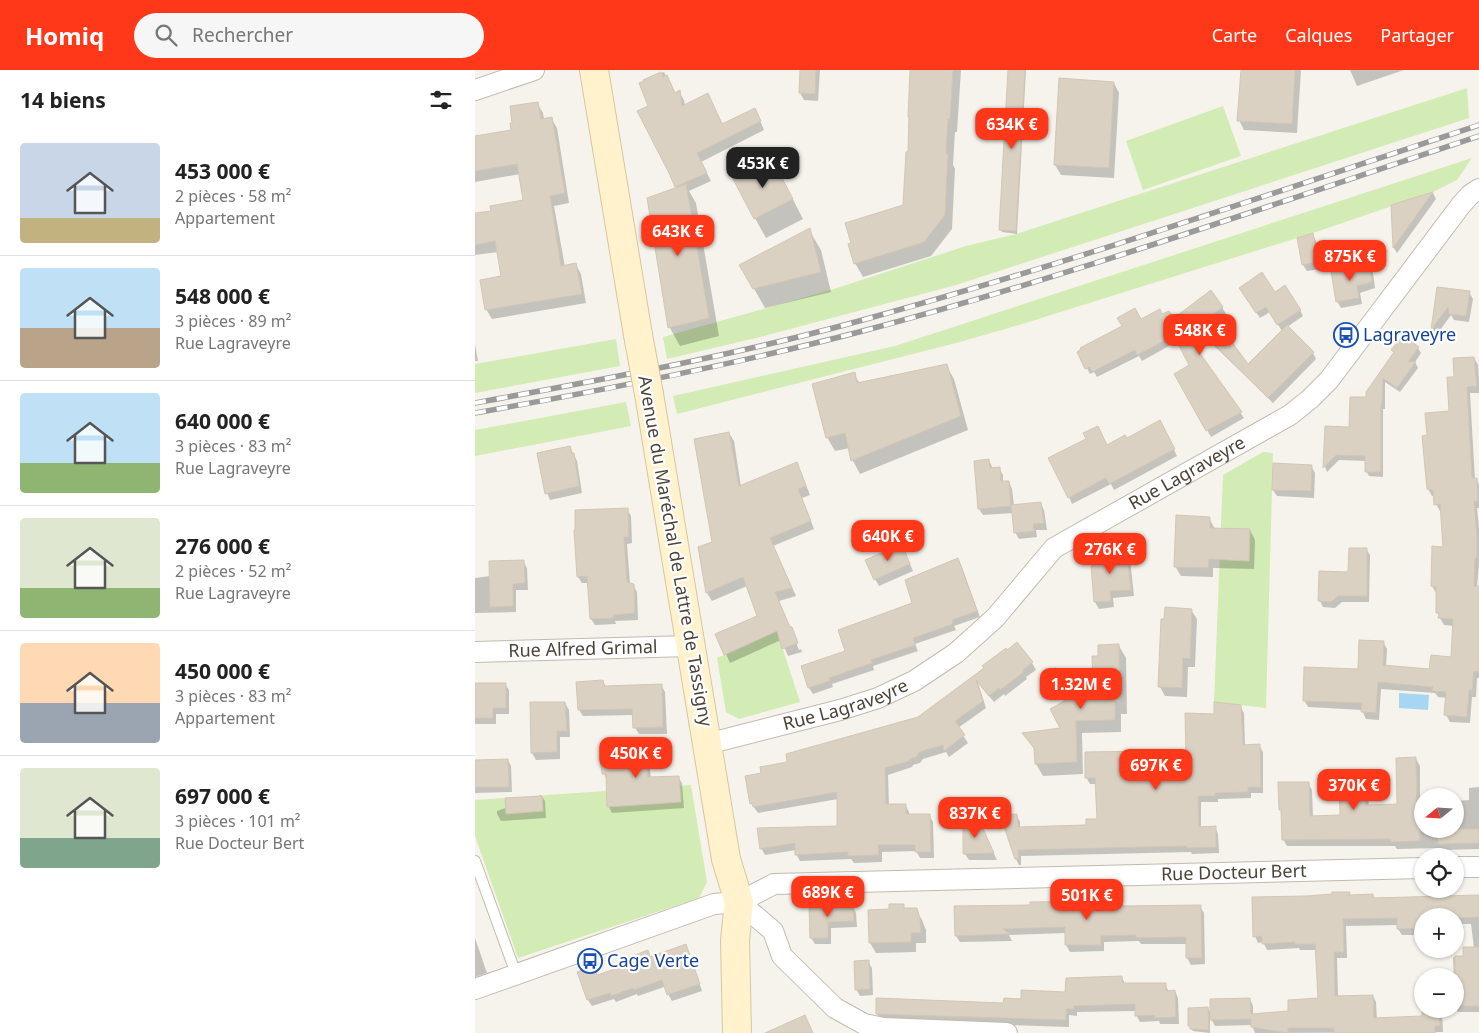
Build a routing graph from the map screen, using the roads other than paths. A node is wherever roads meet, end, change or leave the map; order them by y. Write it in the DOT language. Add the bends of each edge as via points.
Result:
graph roads {
  1 [pos="534,70"];
  2 [pos="595,70"];
  3 [pos="475,90"];
  4 [pos="1479,189"];
  5 [pos="690,646"];
  6 [pos="475,652"];
  7 [pos="707,744"];
  8 [pos="475,861"];
  9 [pos="1464,867"];
  10 [pos="1479,867"];
  11 [pos="1414,868"];
  12 [pos="739,902"];
  13 [pos="516,974"];
  14 [pos="475,988"];
  15 [pos="737,1033"];
  16 [pos="1007,1033"];
  1 -- 3 [label="street"];
  2 -- 5 [label="main road, Avenue du Maréchal de Lattre de Tassigny, bridge"];
  4 -- 7 [label="street, Rue Lagraveyre" via="1461,205 1329,380 1290,415 1054,548 995,618 956,653 914,681 878,698 840,710"];
  5 -- 6 [label="street, Rue Alfred Grimal"];
  5 -- 7 [label="main road, Avenue du Maréchal de Lattre de Tassigny"];
  7 -- 12 [label="main road, Avenue du Maréchal de Lattre de Tassigny" via="726,859"];
  8 -- 13 [label="lane"];
  9 -- 10 [label="street"];
  11 -- 12 [label="street, Rue Docteur Bert" via="774,884"];
  12 -- 13 [label="street" via="714,904"];
  12 -- 15 [label="main road, Avenue du Maréchal de Lattre de Tassigny" via="735,940"];
  12 -- 16 [label="street" via="773,931 781,956 835,1008 864,1024 884,1028"];
  13 -- 14 [label="street"];
}
